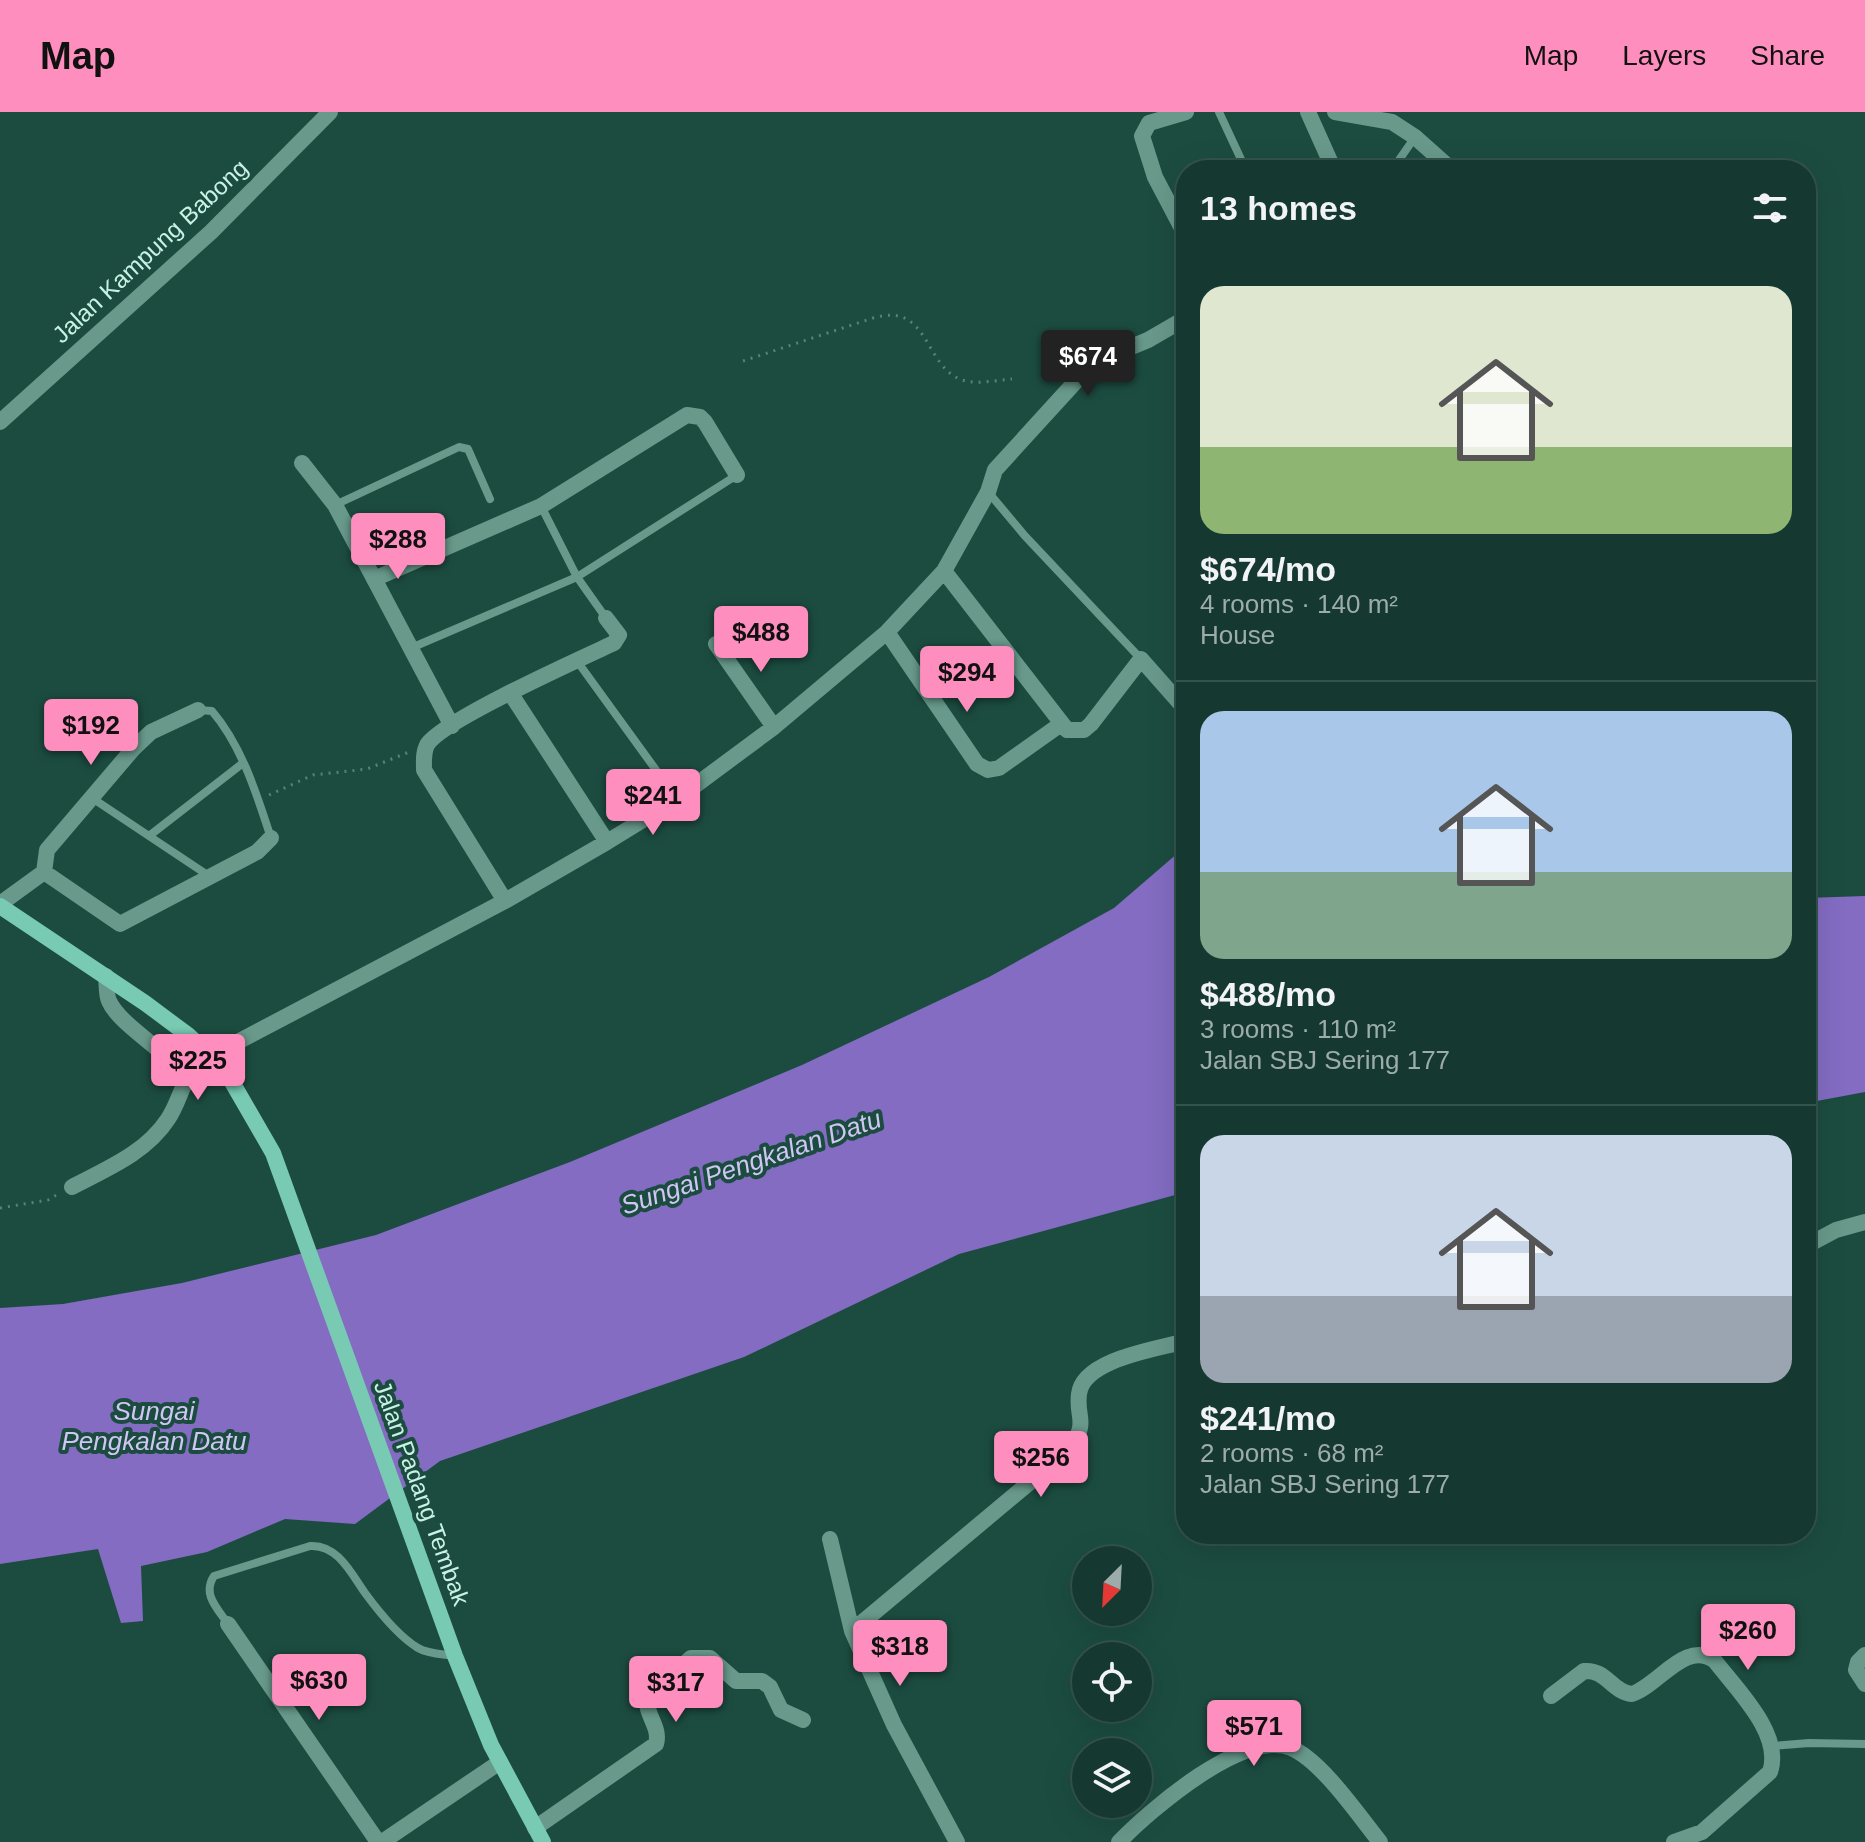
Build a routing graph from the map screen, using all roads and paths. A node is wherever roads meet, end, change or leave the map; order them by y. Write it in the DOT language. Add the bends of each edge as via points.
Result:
graph roads {
  1 [pos="330,112"];
  2 [pos="1186,112"];
  3 [pos="1219,112"];
  4 [pos="1308,112"];
  5 [pos="1335,112"];
  6 [pos="1415,137"];
  7 [pos="1241,160"];
  8 [pos="1330,160"];
  9 [pos="1399,160"];
  10 [pos="1441,160"];
  11 [pos="1176,217"];
  12 [pos="1176,324"];
  13 [pos="743,361"];
  14 [pos="1012,379"];
  15 [pos="0,422"];
  16 [pos="302,463"];
  17 [pos="737,475"];
  18 [pos="988,492"];
  19 [pos="490,499"];
  20 [pos="335,505"];
  21 [pos="541,506"];
  22 [pos="944,571"];
  23 [pos="577,577"];
  24 [pos="374,579"];
  25 [pos="606,618"];
  26 [pos="887,632"];
  27 [pos="716,644"];
  28 [pos="411,648"];
  29 [pos="1141,659"];
  30 [pos="576,660"];
  31 [pos="511,694"];
  32 [pos="1176,699"];
  33 [pos="198,710"];
  34 [pos="1061,724"];
  35 [pos="452,726"];
  36 [pos="774,727"];
  37 [pos="428,745"];
  38 [pos="243,763"];
  39 [pos="92,798"];
  40 [pos="258,799"];
  41 [pos="677,799"];
  42 [pos="149,836"];
  43 [pos="271,838"];
  44 [pos="607,842"];
  45 [pos="44,872"];
  46 [pos="209,876"];
  47 [pos="505,901"];
  48 [pos="0,905"];
  49 [pos="106,976"];
  50 [pos="211,1056"];
  51 [pos="72,1187"];
  52 [pos="0,1208"];
  53 [pos="1865,1222"];
  54 [pos="1816,1241"];
  55 [pos="1176,1344"];
  56 [pos="830,1539"];
  57 [pos="228,1624"];
  58 [pos="852,1631"];
  59 [pos="1865,1655"];
  60 [pos="455,1656"];
  61 [pos="1865,1684"];
  62 [pos="1551,1696"];
  63 [pos="803,1720"];
  64 [pos="1865,1744"];
  65 [pos="1773,1746"];
  66 [pos="500,1762"];
  67 [pos="539,1835"];
  68 [pos="380,1842"];
  69 [pos="957,1842"];
  70 [pos="1119,1842"];
  71 [pos="1380,1842"];
  72 [pos="1674,1842"];
  1 -- 15 [label="street, Jalan Kampung Babong" via="211,232"];
  2 -- 11 [label="street" via="1149,123 1142,136"];
  3 -- 7 [label="lane"];
  4 -- 8 [label="street"];
  5 -- 6 [label="street" via="1390,121"];
  6 -- 9 [label="lane"];
  6 -- 10 [label="street"];
  12 -- 18 [label="street" via="1088,368 995,470"];
  13 -- 14 [label="path" via="894,314 916,325 952,375 974,382"];
  16 -- 20 [label="street"];
  17 -- 21 [label="street" via="705,422 687,415"];
  17 -- 23 [label="lane"];
  18 -- 22 [label="street"];
  18 -- 29 [label="lane"];
  19 -- 20 [label="lane" via="468,449 459,447"];
  20 -- 24 [label="street"];
  21 -- 23 [label="lane"];
  21 -- 24 [label="street"];
  22 -- 26 [label="street"];
  22 -- 34 [label="street"];
  23 -- 25 [label="lane"];
  23 -- 28 [label="lane"];
  24 -- 28 [label="street"];
  25 -- 30 [label="street" via="618,640"];
  26 -- 34 [label="street" via="977,764 988,770 999,768"];
  26 -- 36 [label="street"];
  27 -- 36 [label="street"];
  28 -- 35 [label="street"];
  29 -- 32 [label="street"];
  29 -- 34 [label="street" via="1084,730 1067,730"];
  30 -- 31 [label="street"];
  30 -- 41 [label="lane"];
  31 -- 35 [label="street"];
  31 -- 44 [label="street"];
  33 -- 38 [label="lane" via="212,711"];
  33 -- 39 [label="street" via="151,732"];
  35 -- 37 [label="street"];
  36 -- 41 [label="street"];
  37 -- 40 [label="path" via="367,769 313,775"];
  37 -- 47 [label="street" via="424,770"];
  38 -- 40 [label="lane"];
  38 -- 42 [label="lane"];
  39 -- 42 [label="lane"];
  39 -- 45 [label="street" via="47,850"];
  40 -- 43 [label="lane"];
  41 -- 44 [label="street"];
  42 -- 46 [label="lane"];
  43 -- 46 [label="street" via="257,852"];
  44 -- 47 [label="street"];
  45 -- 46 [label="street" via="120,924"];
  45 -- 48 [label="street"];
  47 -- 50 [label="street"];
  48 -- 49 [label="main road"];
  49 -- 50 [label="main road"];
  49 -- 51 [label="street" via="109,1001 119,1015 179,1071 184,1085 169,1118 152,1138 126,1159"];
  50 -- 60 [label="main road, Jalan Padang Tembak" via="249,1107 273,1153"];
  51 -- 52 [label="path" via="48,1200"];
  53 -- 54 [label="street"];
  55 -- 58 [label="street" via="1096,1370 1078,1395 1081,1425 1072,1447"];
  56 -- 58 [label="street"];
  57 -- 60 [label="lane" via="208,1592 214,1576 320,1546 345,1564 407,1641 422,1651"];
  57 -- 68 [label="street"];
  58 -- 69 [label="street" via="894,1725"];
  59 -- 61 [label="street" via="1856,1670"];
  60 -- 66 [label="main road, Jalan Padang Tembak"];
  62 -- 65 [label="street" via="1592,1670 1632,1694 1690,1655 1707,1655 1765,1728"];
  63 -- 67 [label="street" via="781,1710 762,1681 736,1681 710,1658 691,1658 647,1698 656,1744"];
  64 -- 65 [label="lane"];
  65 -- 72 [label="street" via="1770,1772 1702,1832"];
  66 -- 67 [label="main road, Jalan Padang Tembak"];
  66 -- 68 [label="street"];
  70 -- 71 [label="street" via="1146,1814 1226,1758 1281,1744 1311,1760"];
}
